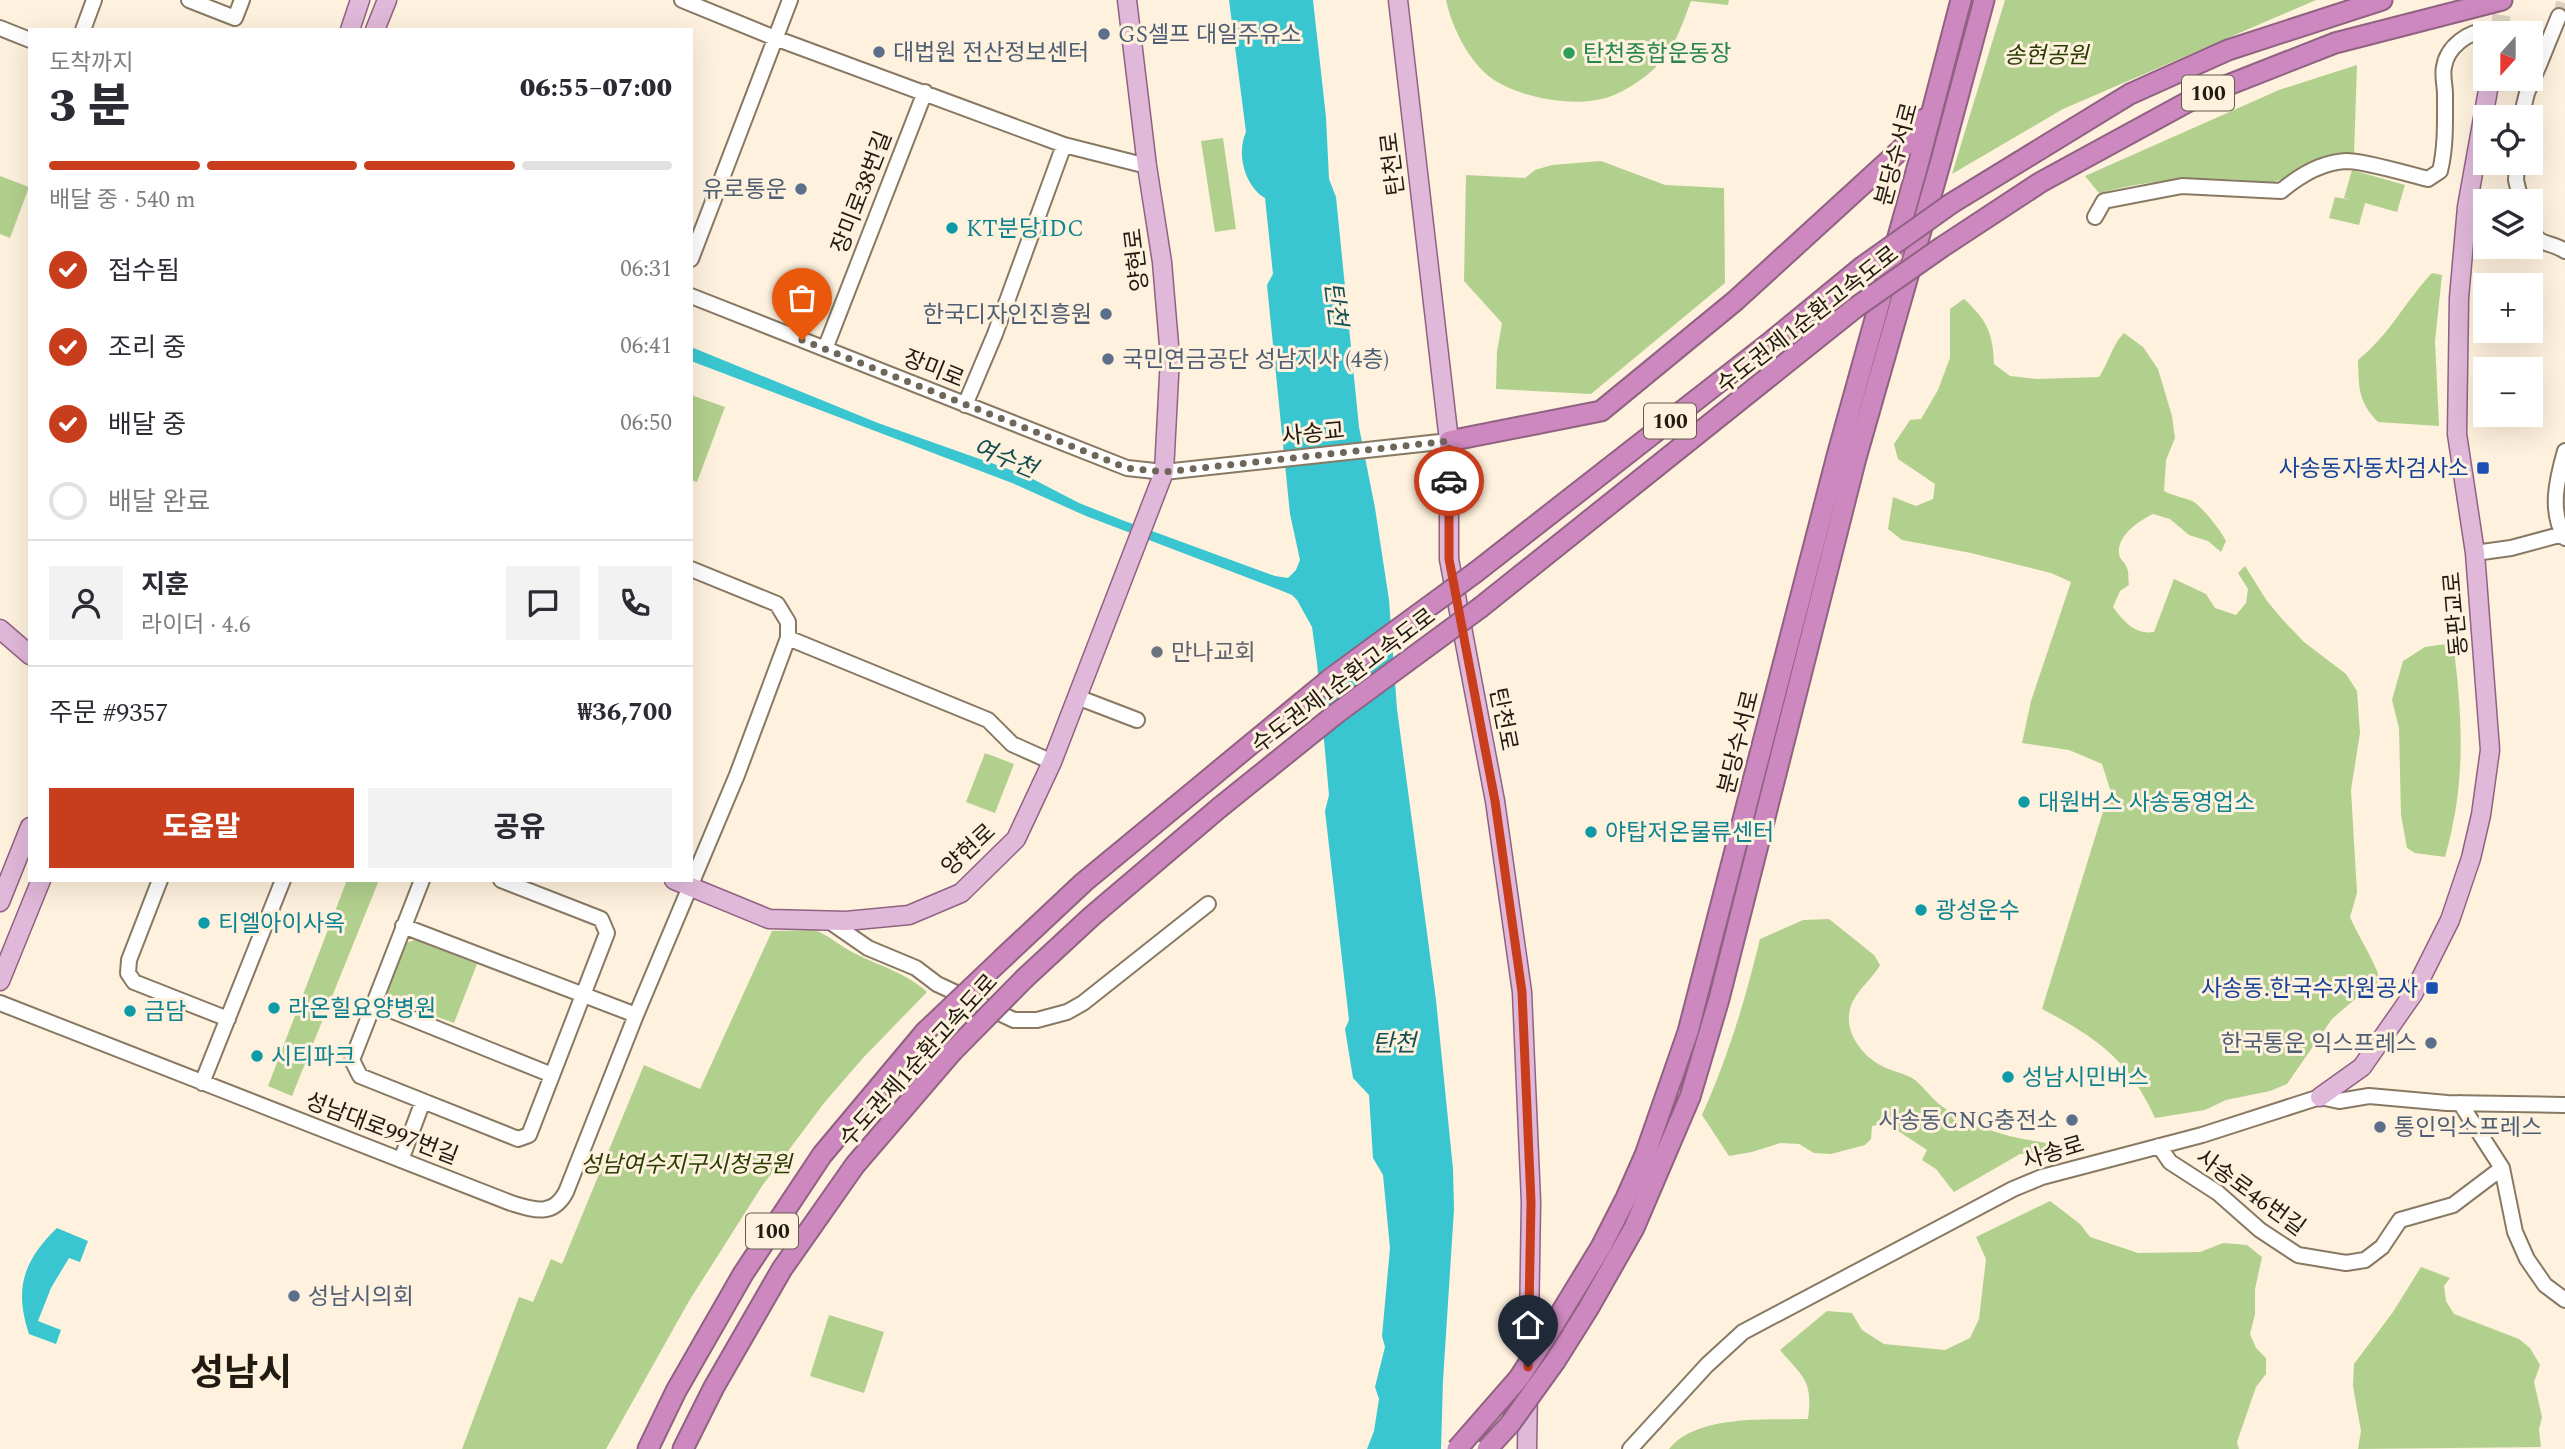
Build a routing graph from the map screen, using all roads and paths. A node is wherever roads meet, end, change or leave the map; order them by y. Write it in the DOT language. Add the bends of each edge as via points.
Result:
graph roads {
  1 [pos="94,0"];
  2 [pos="189,0"];
  3 [pos="242,0"];
  4 [pos="360,0"];
  5 [pos="387,0"];
  6 [pos="681,0"];
  7 [pos="790,0"];
  8 [pos="1127,0"];
  9 [pos="1398,0"];
  10 [pos="1961,0"];
  11 [pos="1984,0"];
  12 [pos="2382,0"];
  13 [pos="2502,0"];
  14 [pos="2559,16"];
  15 [pos="0,28"];
  16 [pos="84,28"];
  17 [pos="351,28"];
  18 [pos="376,28"];
  19 [pos="2473,34"];
  20 [pos="775,38"];
  21 [pos="28,39"];
  22 [pos="2543,55"];
  23 [pos="2488,91"];
  24 [pos="925,92"];
  25 [pos="1937,94"];
  26 [pos="1064,145"];
  27 [pos="1147,166"];
  28 [pos="2095,217"];
  29 [pos="2543,243"];
  30 [pos="2565,251"];
  31 [pos="693,254"];
  32 [pos="693,297"];
  33 [pos="825,349"];
  34 [pos="965,405"];
  35 [pos="1449,441"];
  36 [pos="2565,451"];
  37 [pos="1211,468"];
  38 [pos="1164,472"];
  39 [pos="2561,483"];
  40 [pos="2564,536"];
  41 [pos="2475,553"];
  42 [pos="693,570"];
  43 [pos="0,629"];
  44 [pos="28,637"];
  45 [pos="788,638"];
  46 [pos="28,653"];
  47 [pos="1077,697"];
  48 [pos="1137,720"];
  49 [pos="1052,762"];
  50 [pos="28,832"];
  51 [pos="693,859"];
  52 [pos="40,882"];
  53 [pos="159,882"];
  54 [pos="282,882"];
  55 [pos="421,882"];
  56 [pos="506,882"];
  57 [pos="681,883"];
  58 [pos="0,902"];
  59 [pos="1208,904"];
  60 [pos="829,921"];
  61 [pos="402,926"];
  62 [pos="0,981"];
  63 [pos="583,995"];
  64 [pos="0,1003"];
  65 [pos="373,1003"];
  66 [pos="636,1015"];
  67 [pos="228,1019"];
  68 [pos="552,1074"];
  69 [pos="202,1083"];
  70 [pos="2320,1097"];
  71 [pos="424,1101"];
  72 [pos="2460,1103"];
  73 [pos="2565,1105"];
  74 [pos="2159,1146"];
  75 [pos="401,1160"];
  76 [pos="2502,1168"];
  77 [pos="2565,1300"];
  78 [pos="648,1449"];
  79 [pos="683,1449"];
  80 [pos="1457,1449"];
  81 [pos="1488,1449"];
  82 [pos="1527,1449"];
  83 [pos="1630,1449"];
  1 -- 16 [label="street"];
  2 -- 3 [label="street" via="234,18"];
  4 -- 17 [label="main road"];
  5 -- 18 [label="main road"];
  6 -- 20 [label="street"];
  7 -- 20 [label="street"];
  8 -- 27 [label="main road, 양현로"];
  9 -- 35 [label="main road, 탄천로"];
  10 -- 25 [label="highway, 분당수서로"];
  11 -- 81 [label="highway, 분당수서로, bridge" via="1856,458 1720,999 1690,1097 1634,1228 1588,1309 1556,1360"];
  12 -- 78 [label="highway, 수도권제1순환고속도로 / 100, bridge" via="2228,50 2130,94 1952,203 1862,267 1476,572 1330,679 1084,882 925,1032 822,1155 743,1274"];
  13 -- 79 [label="highway, 수도권제1순환고속도로 / 100, bridge" via="2335,43 2195,98 2041,182 1855,308 1480,607 1337,713 1092,916 952,1052 855,1165 782,1269"];
  14 -- 22 [label="street"];
  15 -- 21 [label="street"];
  19 -- 28 [label="street" via="2451,51 2444,67 2442,160 2440,171 2428,179 2346,161 2299,176 2281,191 2182,186 2104,201"];
  20 -- 24 [label="street"];
  20 -- 31 [label="street"];
  23 -- 41 [label="main road, 동판교로" via="2459,280 2457,434"];
  24 -- 26 [label="street"];
  24 -- 33 [label="street, 장미로38번길"];
  25 -- 35 [label="highway" via="1915,136 1896,154 1735,301 1601,411"];
  25 -- 80 [label="highway, 분당수서로, bridge" via="1837,456 1688,1032 1645,1155 1601,1247 1554,1324 1519,1378"];
  26 -- 27 [label="street"];
  26 -- 34 [label="street"];
  27 -- 38 [label="main road, 양현로" via="1170,357"];
  29 -- 30 [label="street"];
  32 -- 33 [label="street, 장미로"];
  33 -- 34 [label="street, 장미로"];
  34 -- 38 [label="street, 장미로" via="1127,468"];
  35 -- 37 [label="street, 사송교"];
  35 -- 82 [label="main road, 탄천로" via="1449,559 1495,801 1522,992 1531,1202"];
  36 -- 39 [label="street"];
  37 -- 38 [label="street, 장미로"];
  38 -- 47 [label="main road, 양현로"];
  39 -- 40 [label="street" via="2556,518"];
  40 -- 41 [label="street"];
  41 -- 70 [label="main road, 동판교로" via="2490,750 2471,858 2450,920 2413,995 2362,1067"];
  42 -- 45 [label="street" via="777,604 788,622"];
  43 -- 44 [label="main road"];
  43 -- 46 [label="main road"];
  45 -- 49 [label="street" via="988,720 1012,744"];
  45 -- 51 [label="street, 성남대로997번길" via="747,751"];
  47 -- 48 [label="street"];
  47 -- 49 [label="main road, 양현로"];
  49 -- 60 [label="main road, 양현로" via="1016,839 961,893 909,915"];
  50 -- 58 [label="main road"];
  52 -- 62 [label="main road"];
  53 -- 67 [label="street" via="128,973 134,982"];
  54 -- 67 [label="street"];
  55 -- 61 [label="street, 성남대로997번길"];
  56 -- 63 [label="street, 성남대로997번길" via="601,919 607,933"];
  57 -- 60 [label="main road, 양현로" via="769,919"];
  57 -- 66 [label="street, 성남대로997번길"];
  59 -- 60 [label="street" via="1083,1003 1037,1020 1014,1020 948,989 916,968 868,948"];
  61 -- 63 [label="street"];
  61 -- 65 [label="street, 성남대로997번길"];
  63 -- 66 [label="street"];
  63 -- 68 [label="street, 성남대로997번길"];
  64 -- 69 [label="street, 성남대로997번길"];
  65 -- 68 [label="street"];
  65 -- 71 [label="street, 성남대로997번길" via="352,1060 360,1076"];
  66 -- 75 [label="street, 성남대로997번길" via="566,1192 553,1207 518,1205"];
  67 -- 69 [label="street"];
  68 -- 71 [label="street, 성남대로997번길" via="529,1135 519,1139"];
  69 -- 75 [label="street, 성남대로997번길"];
  70 -- 72 [label="street, 사송로" via="2339,1101 2392,1096"];
  70 -- 74 [label="street, 사송로"];
  71 -- 75 [label="street"];
  72 -- 73 [label="street, 사송로"];
  72 -- 76 [label="street"];
  74 -- 76 [label="street, 사송로46번길" via="2170,1161 2298,1255 2346,1263 2365,1260 2382,1247 2400,1220 2453,1205"];
  74 -- 83 [label="street, 사송로" via="2013,1189 1743,1332"];
  76 -- 77 [label="street" via="2519,1241 2545,1285"];
}
